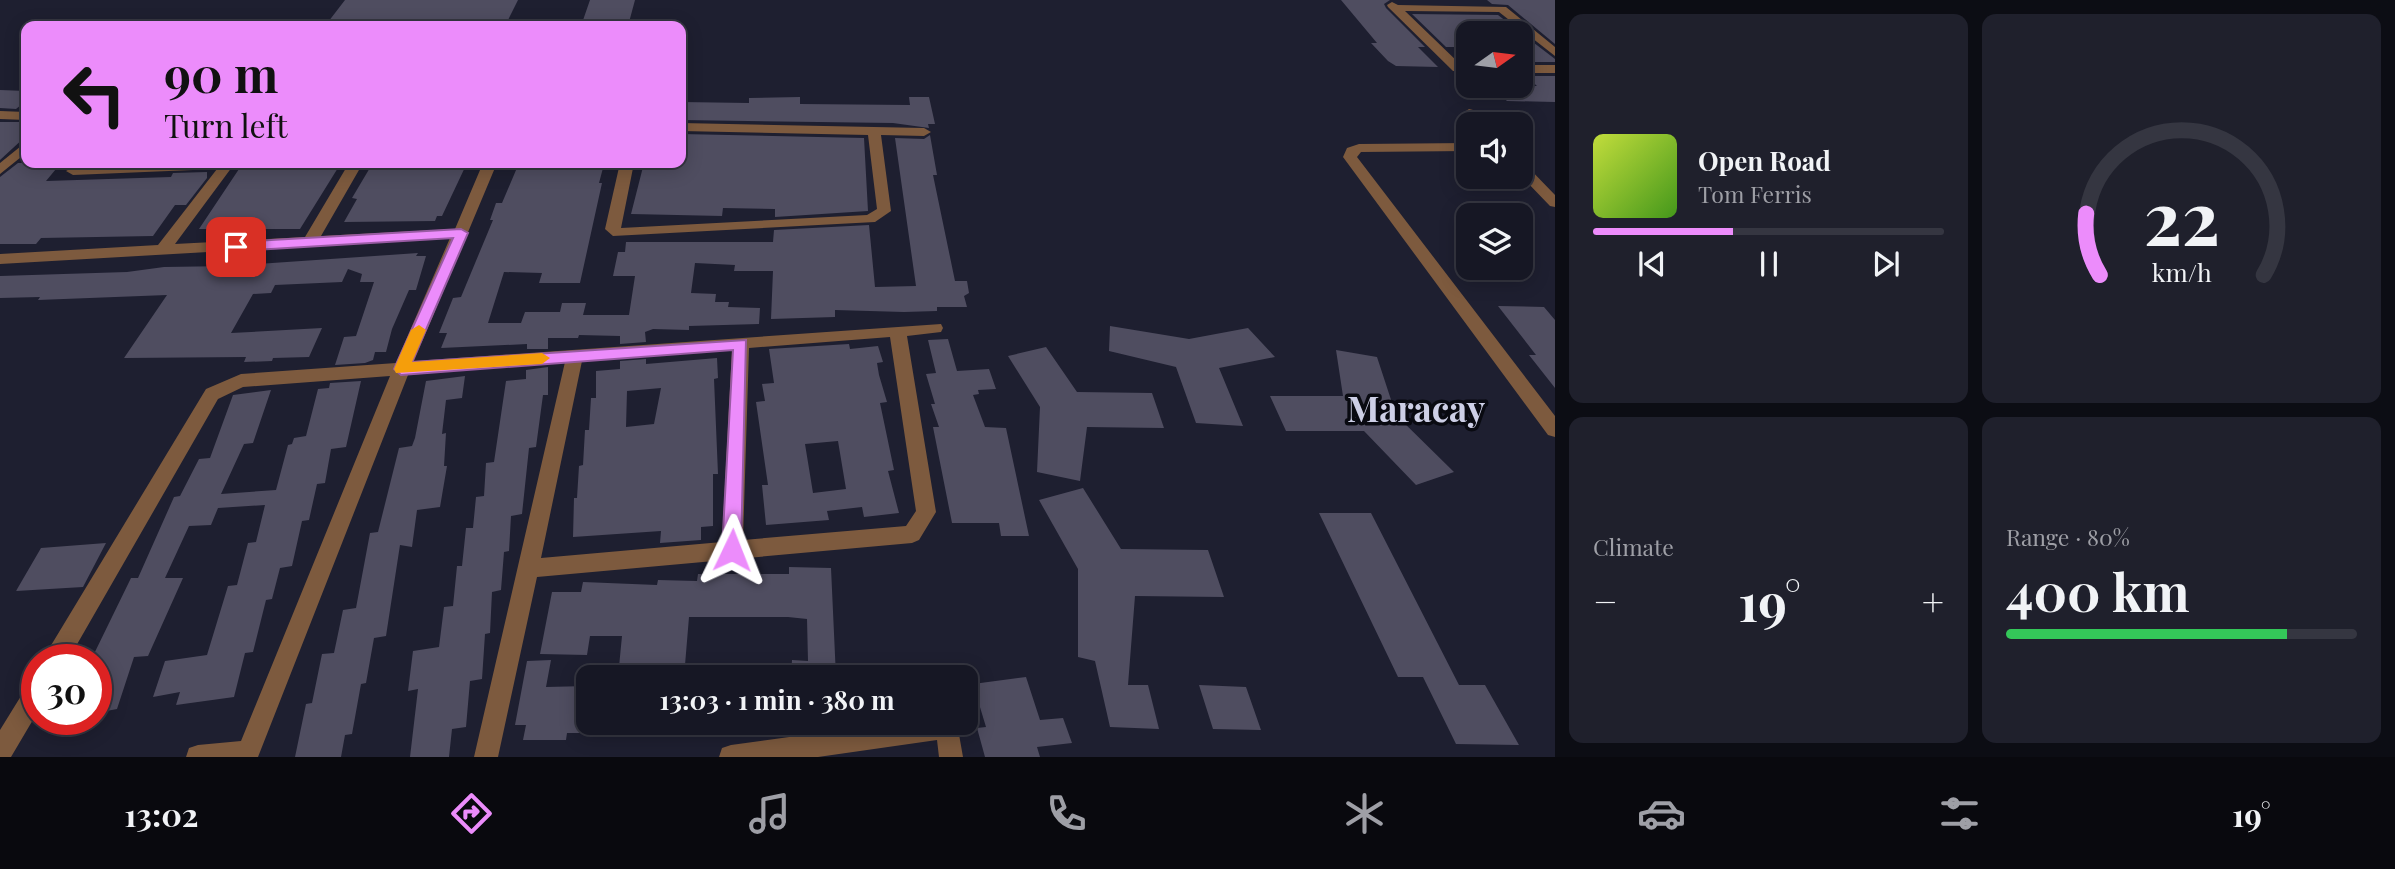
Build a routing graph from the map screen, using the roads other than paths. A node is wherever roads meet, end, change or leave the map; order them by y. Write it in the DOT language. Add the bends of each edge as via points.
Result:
graph roads {
  1 [pos="1391,4"];
  2 [pos="1555,53"];
  3 [pos="1456,67"];
  4 [pos="1533,69"];
  5 [pos="1555,69"];
  6 [pos="0,115"];
  7 [pos="21,116"];
  8 [pos="686,127"];
  9 [pos="874,131"];
  10 [pos="924,132"];
  11 [pos="1456,147"];
  12 [pos="21,151"];
  13 [pos="132,168"];
  14 [pos="224,168"];
  15 [pos="353,168"];
  16 [pos="488,168"];
  17 [pos="626,168"];
  18 [pos="0,170"];
  19 [pos="74,171"];
  20 [pos="1533,180"];
  21 [pos="1555,203"];
  22 [pos="461,233"];
  23 [pos="310,242"];
  24 [pos="162,251"];
  25 [pos="0,259"];
  26 [pos="935,328"];
  27 [pos="898,332"];
  28 [pos="741,344"];
  29 [pos="575,356"];
  30 [pos="401,369"];
  31 [pos="1555,430"];
  32 [pos="732,550"];
  33 [pos="530,568"];
  34 [pos="64,644"];
  35 [pos="21,718"];
  36 [pos="0,753"];
  37 [pos="247,755"];
  38 [pos="198,757"];
  39 [pos="486,757"];
  40 [pos="731,757"];
  41 [pos="951,757"];
  1 -- 2 [label="street" via="1502,9"];
  1 -- 3 [label="street"];
  4 -- 5 [label="street"];
  6 -- 7 [label="street"];
  8 -- 9 [label="street"];
  9 -- 10 [label="street"];
  9 -- 17 [label="street" via="884,211 870,219 618,233 612,229"];
  11 -- 31 [label="street" via="1359,148 1350,157"];
  12 -- 18 [label="street"];
  13 -- 19 [label="street"];
  14 -- 24 [label="street"];
  15 -- 23 [label="street"];
  16 -- 22 [label="street"];
  20 -- 21 [label="street"];
  22 -- 23 [label="street"];
  22 -- 30 [label="street"];
  23 -- 24 [label="street"];
  24 -- 25 [label="street"];
  26 -- 27 [label="street"];
  27 -- 28 [label="street"];
  27 -- 32 [label="street" via="926,512 912,534"];
  28 -- 29 [label="street"];
  28 -- 32 [label="street"];
  29 -- 30 [label="street"];
  29 -- 33 [label="street"];
  30 -- 34 [label="street" via="241,381 212,394"];
  30 -- 37 [label="street"];
  32 -- 33 [label="street"];
  33 -- 39 [label="street"];
  35 -- 36 [label="street"];
  37 -- 38 [label="street"];
  40 -- 41 [label="street" via="947,727"];
}
